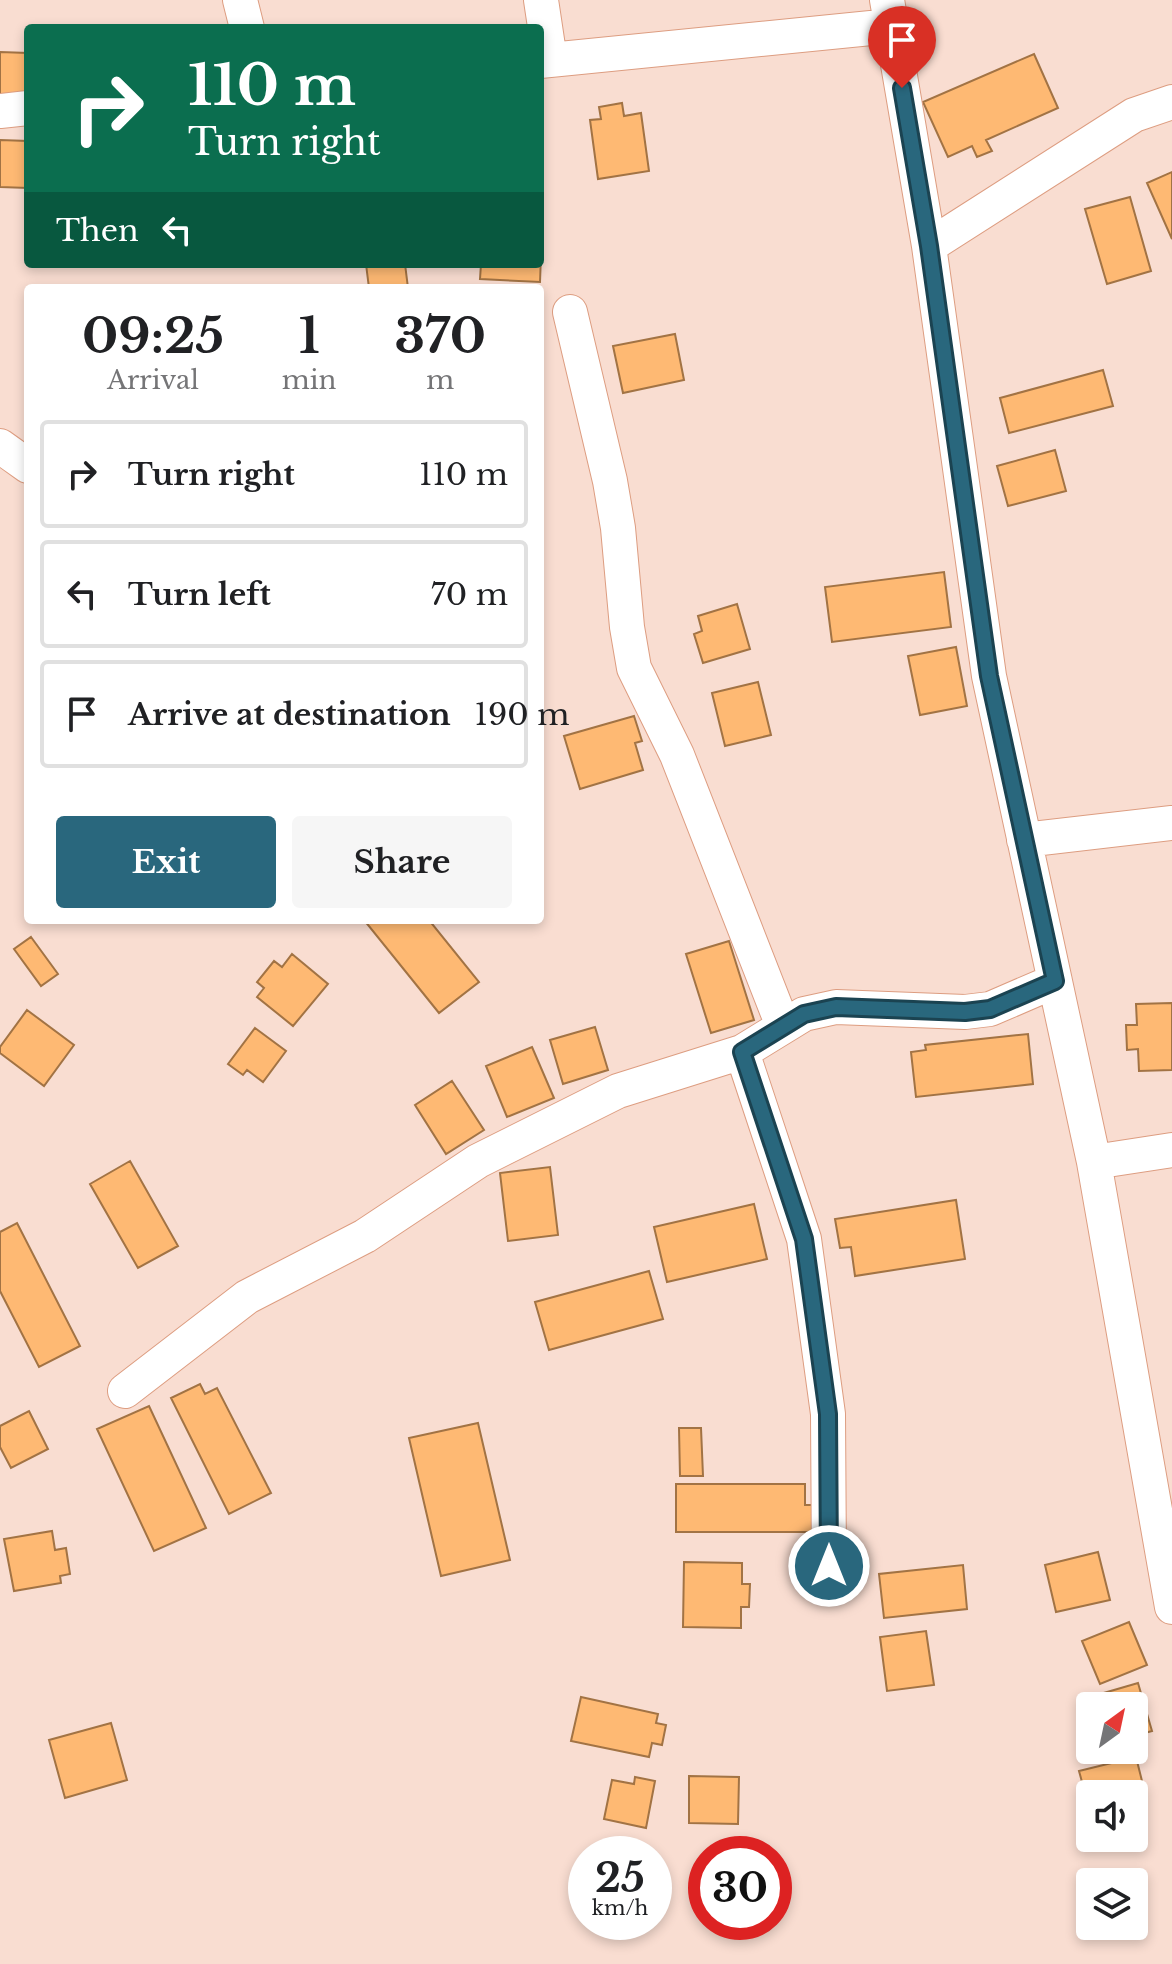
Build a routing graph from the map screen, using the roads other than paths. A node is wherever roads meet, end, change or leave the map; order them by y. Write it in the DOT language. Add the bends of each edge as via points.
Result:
graph roads {
  1 [pos="240,0"];
  2 [pos="541,0"];
  3 [pos="889,13"];
  4 [pos="246,24"];
  5 [pos="543,24"];
  6 [pos="545,60"];
  7 [pos="1172,102"];
  8 [pos="24,108"];
  9 [pos="0,111"];
  10 [pos="929,246"];
  11 [pos="570,312"];
  12 [pos="0,446"];
  13 [pos="24,463"];
  14 [pos="1172,823"];
  15 [pos="1024,840"];
  16 [pos="1055,981"];
  17 [pos="783,1026"];
  18 [pos="742,1052"];
  19 [pos="1172,1150"];
  20 [pos="1094,1162"];
  21 [pos="125,1391"];
  22 [pos="829,1566"];
  23 [pos="1172,1607"];
  1 -- 4 [label="street"];
  2 -- 5 [label="street"];
  3 -- 6 [label="street"];
  3 -- 10 [label="street"];
  7 -- 10 [label="street" via="1134,115"];
  8 -- 9 [label="street"];
  10 -- 15 [label="street" via="989,676"];
  11 -- 17 [label="street" via="610,481 634,668 677,755"];
  12 -- 13 [label="street"];
  14 -- 15 [label="street"];
  15 -- 16 [label="street"];
  16 -- 17 [label="street" via="990,1009 836,1007 804,1014"];
  16 -- 20 [label="street"];
  17 -- 18 [label="street"];
  18 -- 21 [label="street" via="618,1091 478,1161 365,1236 247,1297"];
  18 -- 22 [label="street" via="804,1239 828,1414"];
  19 -- 20 [label="street"];
  20 -- 23 [label="street"];
}
